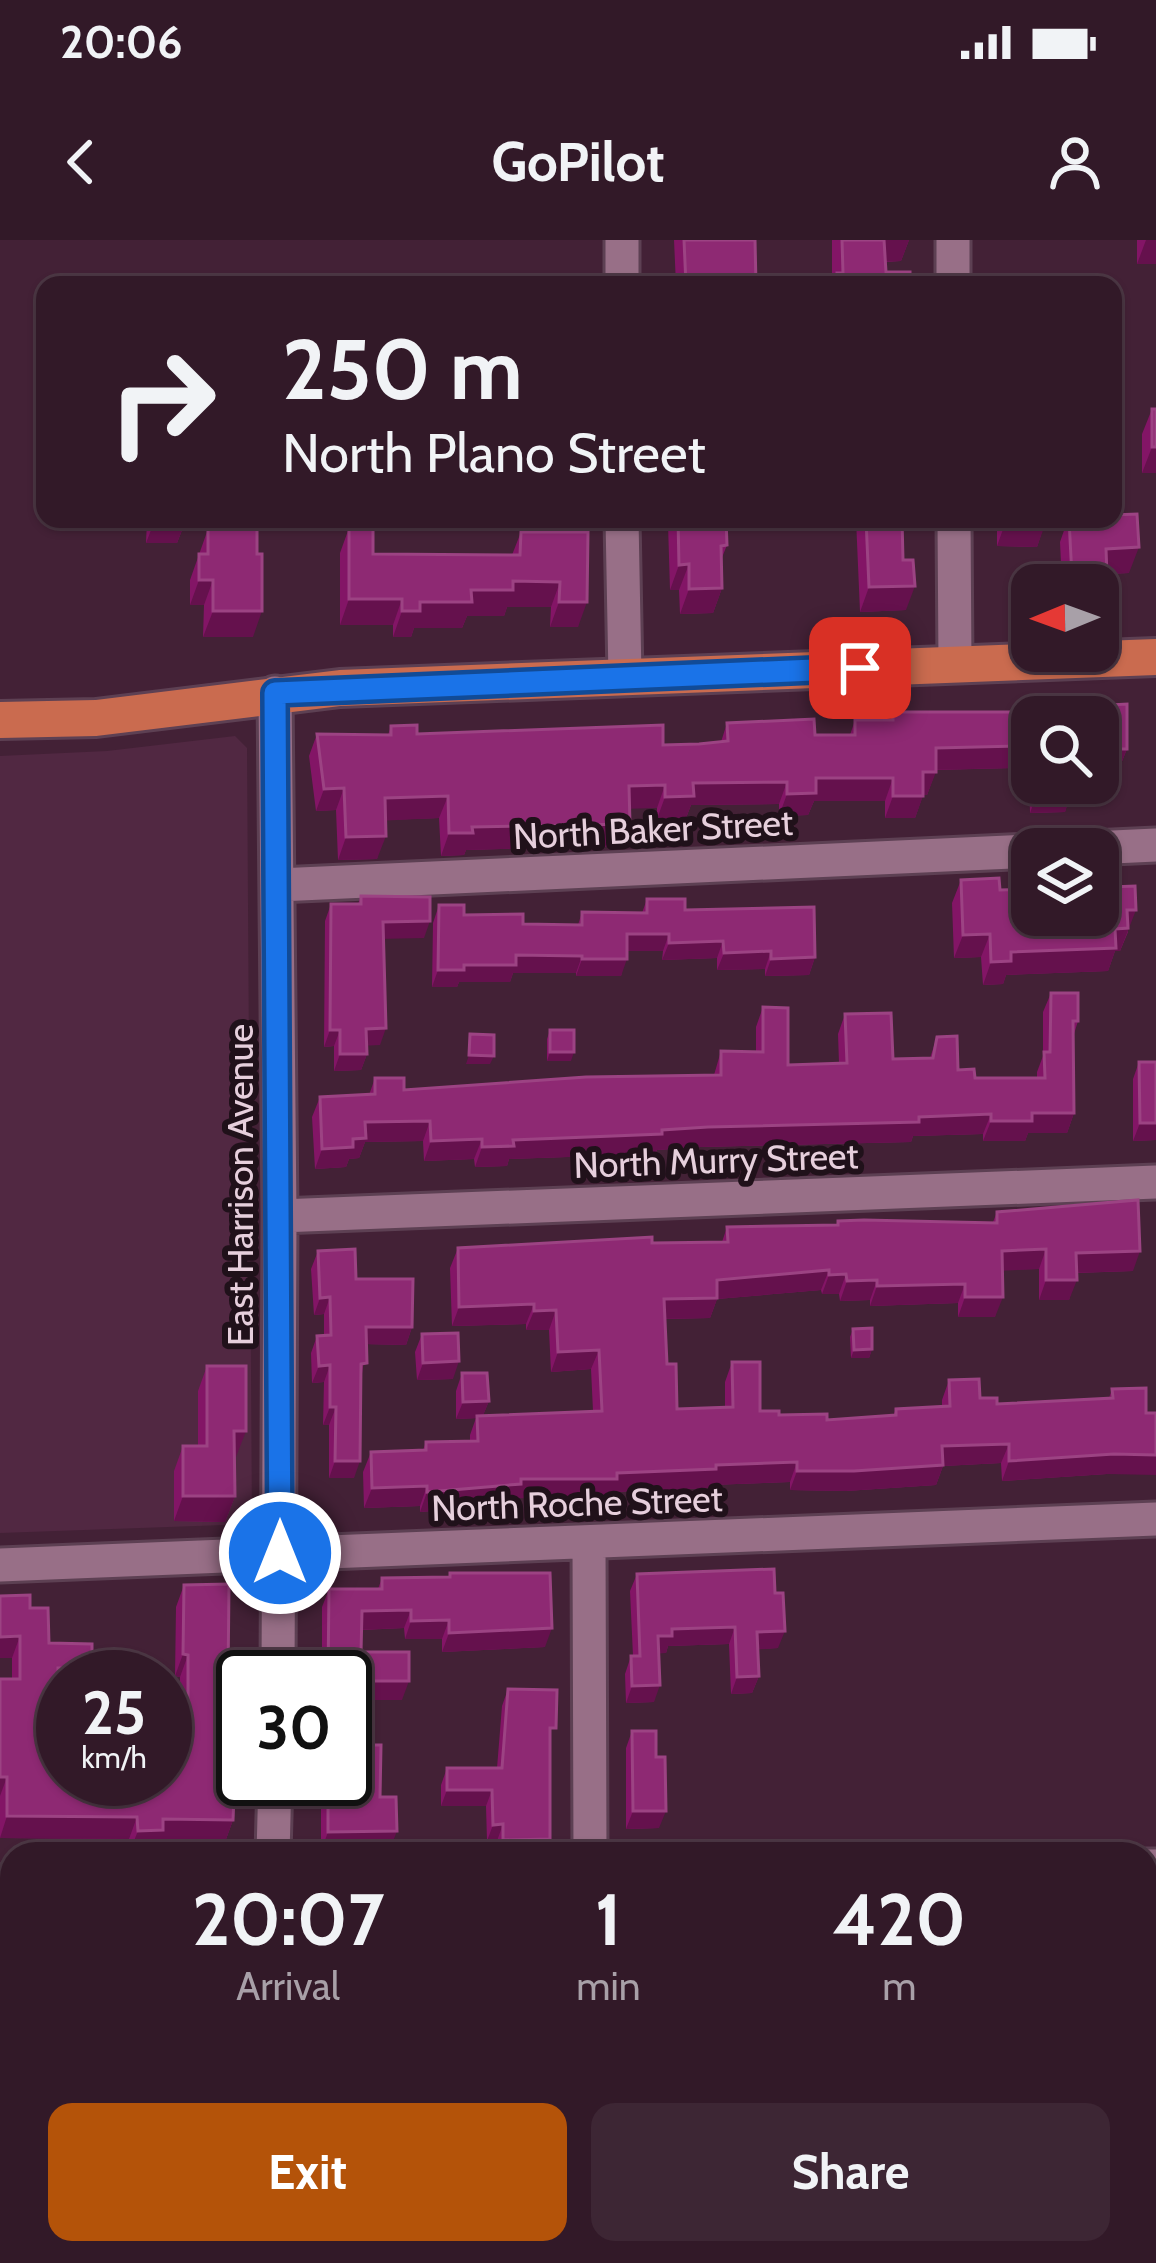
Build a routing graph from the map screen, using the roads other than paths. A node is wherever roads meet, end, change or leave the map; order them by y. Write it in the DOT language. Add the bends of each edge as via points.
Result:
graph roads {
  1 [pos="622,240"];
  2 [pos="953,240"];
  3 [pos="622,276"];
  4 [pos="953,276"];
  5 [pos="622,528"];
  6 [pos="954,528"];
  7 [pos="1156,657"];
  8 [pos="955,665"];
  9 [pos="625,677"];
  10 [pos="275,693"];
  11 [pos="0,720"];
  12 [pos="1156,845"];
  13 [pos="1119,847"];
  14 [pos="1011,852"];
  15 [pos="278,885"];
  16 [pos="1156,1182"];
  17 [pos="280,1216"];
  18 [pos="1156,1519"];
  19 [pos="589,1542"];
  20 [pos="280,1553"];
  21 [pos="0,1565"];
  22 [pos="278,1650"];
  23 [pos="274,1806"];
  24 [pos="273,1842"];
  25 [pos="590,1842"];
  1 -- 3 [label="street"];
  2 -- 4 [label="street"];
  5 -- 9 [label="street"];
  6 -- 8 [label="street"];
  7 -- 8 [label="main road"];
  8 -- 9 [label="main road"];
  9 -- 10 [label="main road"];
  10 -- 11 [label="main road" via="96,718"];
  10 -- 15 [label="street, East Harrison Avenue"];
  12 -- 13 [label="street"];
  14 -- 15 [label="street, North Baker Street"];
  15 -- 17 [label="street, East Harrison Avenue"];
  16 -- 17 [label="street, North Murry Street"];
  17 -- 20 [label="street, East Harrison Avenue"];
  18 -- 19 [label="street, North Roche Street"];
  19 -- 20 [label="street, North Roche Street"];
  19 -- 25 [label="street"];
  20 -- 21 [label="street, North Roche Street"];
  20 -- 22 [label="street, East Harrison Avenue"];
  23 -- 24 [label="street"];
}
